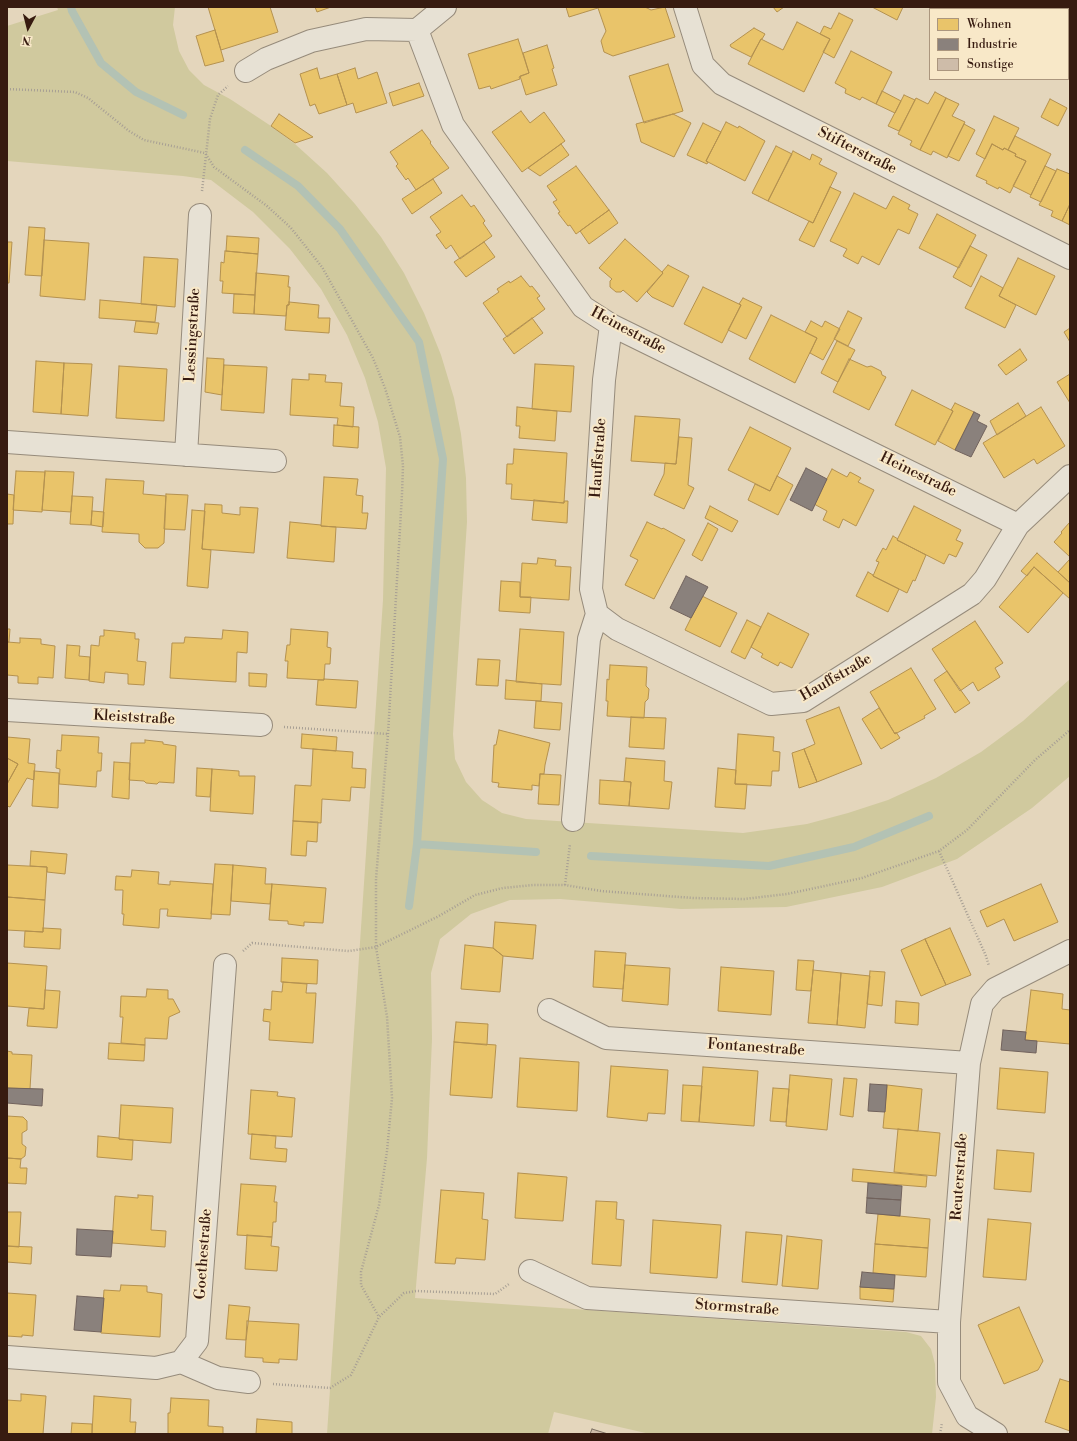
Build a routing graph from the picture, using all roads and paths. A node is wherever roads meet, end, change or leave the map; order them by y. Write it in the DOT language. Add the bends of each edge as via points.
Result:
graph roads {
  1 [pos="445,7"];
  2 [pos="685,7"];
  3 [pos="417,30"];
  4 [pos="246,71"];
  5 [pos="7,89"];
  6 [pos="205,153"];
  7 [pos="200,215"];
  8 [pos="1070,258"];
  9 [pos="611,325"];
  10 [pos="7,442"];
  11 [pos="186,455"];
  12 [pos="274,461"];
  13 [pos="1070,476"];
  14 [pos="1018,525"];
  15 [pos="597,614"];
  16 [pos="7,710"];
  17 [pos="261,725"];
  18 [pos="1070,730"];
  19 [pos="388,734"];
  20 [pos="573,820"];
  21 [pos="939,851"];
  22 [pos="565,885"];
  23 [pos="376,947"];
  24 [pos="1070,951"];
  25 [pos="225,966"];
  26 [pos="995,989"];
  27 [pos="549,1010"];
  28 [pos="969,1063"];
  29 [pos="530,1271"];
  30 [pos="379,1317"];
  31 [pos="950,1322"];
  32 [pos="7,1357"];
  33 [pos="181,1362"];
  34 [pos="249,1382"];
  35 [pos="996,1434"];
  1 -- 3 [label="street"];
  2 -- 8 [label="street, Stifterstraße" via="703,65 722,84"];
  3 -- 4 [label="street" via="366,29 311,41 266,59"];
  3 -- 9 [label="street, Heinestraße" via="453,125 583,307"];
  4 -- 6 [label="path" via="218,95 210,119"];
  5 -- 6 [label="path" via="75,92 88,98 144,140"];
  6 -- 7 [label="path"];
  6 -- 19 [label="path" via="214,167 267,206 291,228 322,267 373,358 385,388 400,437 403,466"];
  7 -- 11 [label="street, Lessingstraße"];
  9 -- 14 [label="street, Heinestraße"];
  9 -- 15 [label="street, Hauffstraße" via="604,380 591,589"];
  10 -- 11 [label="street"];
  11 -- 12 [label="street"];
  13 -- 14 [label="street"];
  14 -- 15 [label="street, Hauffstraße" via="985,579 972,594 802,701 771,704 617,629"];
  15 -- 20 [label="street" via="589,638"];
  16 -- 17 [label="street, Kleiststraße"];
  17 -- 19 [label="path"];
  18 -- 21 [label="path" via="1035,760 966,830"];
  19 -- 23 [label="path" via="376,879"];
  20 -- 22 [label="path"];
  21 -- 22 [label="path" via="862,878 787,894 744,898 601,891"];
  21 -- 26 [label="path" via="986,956"];
  22 -- 23 [label="path" via="503,888 474,895 439,916"];
  23 -- 25 [label="path" via="349,950 252,943"];
  23 -- 30 [label="path" via="387,1017 392,1098 379,1206 361,1272 361,1285"];
  24 -- 26 [label="street, Reuterstraße"];
  25 -- 33 [label="street, Goethestraße" via="197,1341"];
  26 -- 28 [label="street, Reuterstraße" via="982,1004"];
  27 -- 28 [label="street, Fontanestraße" via="606,1038"];
  28 -- 31 [label="street, Reuterstraße"];
  29 -- 30 [label="path" via="495,1294 416,1290 404,1293"];
  29 -- 31 [label="street, Stormstraße" via="587,1298"];
  30 -- 34 [label="path" via="350,1375 330,1388"];
  31 -- 35 [label="street, Reuterstraße" via="949,1382 967,1416"];
  32 -- 33 [label="street" via="156,1368"];
  33 -- 34 [label="street" via="218,1378"];
}
